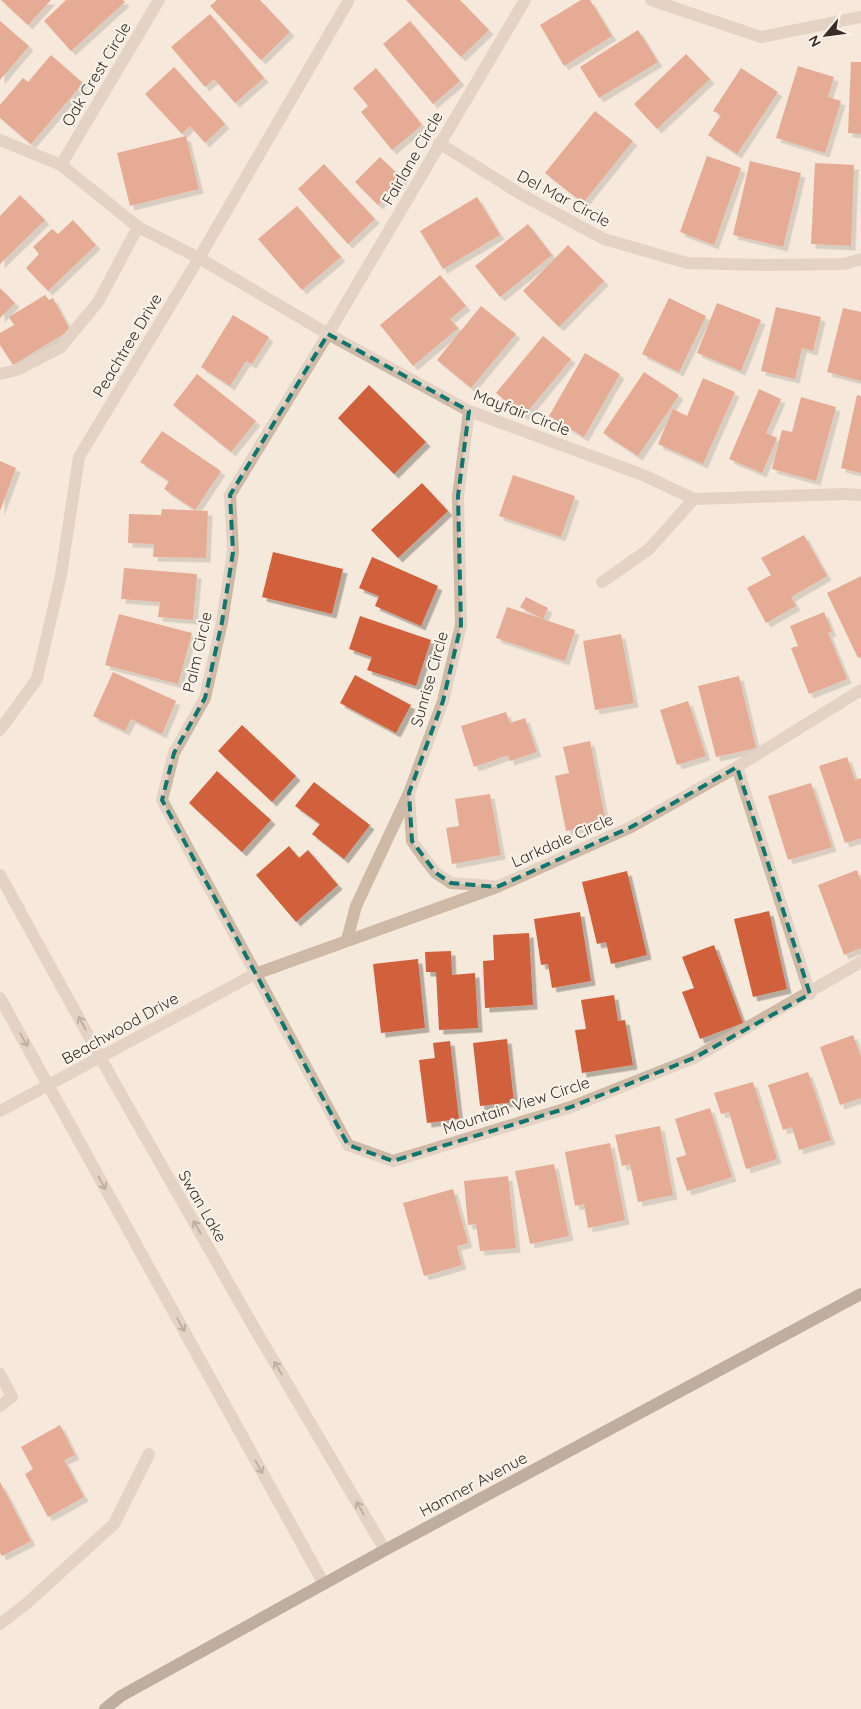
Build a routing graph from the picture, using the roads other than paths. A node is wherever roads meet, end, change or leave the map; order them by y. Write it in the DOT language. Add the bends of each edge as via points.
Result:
graph roads {
  1 [pos="349,0"];
  2 [pos="525,0"];
  3 [pos="651,0"];
  4 [pos="156,2"];
  5 [pos="861,17"];
  6 [pos="0,140"];
  7 [pos="439,143"];
  8 [pos="61,165"];
  9 [pos="138,227"];
  10 [pos="199,258"];
  11 [pos="861,259"];
  12 [pos="328,334"];
  13 [pos="0,374"];
  14 [pos="469,410"];
  15 [pos="861,495"];
  16 [pos="694,500"];
  17 [pos="602,582"];
  18 [pos="861,690"];
  19 [pos="0,730"];
  20 [pos="737,767"];
  21 [pos="409,793"];
  22 [pos="0,875"];
  23 [pos="497,887"];
  24 [pos="347,940"];
  25 [pos="861,962"];
  26 [pos="255,974"];
  27 [pos="810,994"];
  28 [pos="0,998"];
  29 [pos="101,1057"];
  30 [pos="49,1084"];
  31 [pos="0,1111"];
  32 [pos="861,1294"];
  33 [pos="0,1374"];
  34 [pos="0,1406"];
  35 [pos="149,1454"];
  36 [pos="385,1550"];
  37 [pos="324,1584"];
  38 [pos="0,1624"];
  39 [pos="105,1709"];
  1 -- 10 [label="street, Peachtree Drive"];
  2 -- 7 [label="street, Fairlane Circle"];
  3 -- 5 [label="street" via="761,37"];
  4 -- 8 [label="street, Oak Crest Circle"];
  6 -- 8 [label="street, Mayfair Circle"];
  7 -- 11 [label="street, Del Mar Circle" via="522,195 604,239 687,262 844,264"];
  7 -- 12 [label="street, Fairlane Circle"];
  8 -- 9 [label="street, Mayfair Circle"];
  9 -- 10 [label="street, Mayfair Circle"];
  9 -- 13 [label="street" via="98,302 60,348 18,370"];
  10 -- 12 [label="street, Mayfair Circle"];
  10 -- 19 [label="street, Peachtree Drive" via="79,456 61,575 37,679"];
  12 -- 14 [label="street, Mayfair Circle"];
  12 -- 26 [label="street, Palm Circle" via="230,495 233,552 222,622 205,698 174,754 162,800"];
  14 -- 16 [label="street, Mayfair Circle" via="643,475"];
  14 -- 21 [label="street, Sunrise Circle" via="458,496 461,625 443,701"];
  15 -- 16 [label="street, Mayfair Circle"];
  16 -- 17 [label="street" via="648,550"];
  18 -- 20 [label="street, Larkdale Circle"];
  20 -- 23 [label="street, Larkdale Circle" via="631,827"];
  20 -- 27 [label="street"];
  21 -- 23 [label="street" via="412,841 436,872 451,883"];
  21 -- 24 [label="street, Sunrise Circle" via="356,906"];
  29 -- 22 [label="street, Swan Lake, one-way"];
  23 -- 24 [label="street, Larkdale Circle"];
  24 -- 26 [label="street, Larkdale Circle"];
  25 -- 27 [label="street, Mountain View Circle"];
  26 -- 27 [label="street, Mountain View Circle" via="348,1145 393,1161 571,1107 694,1058"];
  26 -- 29 [label="street, Beachwood Drive"];
  28 -- 30 [label="street, one-way"];
  29 -- 30 [label="street, Beachwood Drive"];
  36 -- 29 [label="street, Swan Lake, one-way" via="247,1316"];
  30 -- 31 [label="street, Beachwood Drive"];
  30 -- 37 [label="street, one-way"];
  32 -- 36 [label="main road, Hamner Avenue"];
  33 -- 34 [label="street" via="12,1397"];
  35 -- 38 [label="street" via="114,1524"];
  36 -- 37 [label="main road, Hamner Avenue"];
  37 -- 39 [label="main road, Hamner Avenue" via="121,1696"];
}
